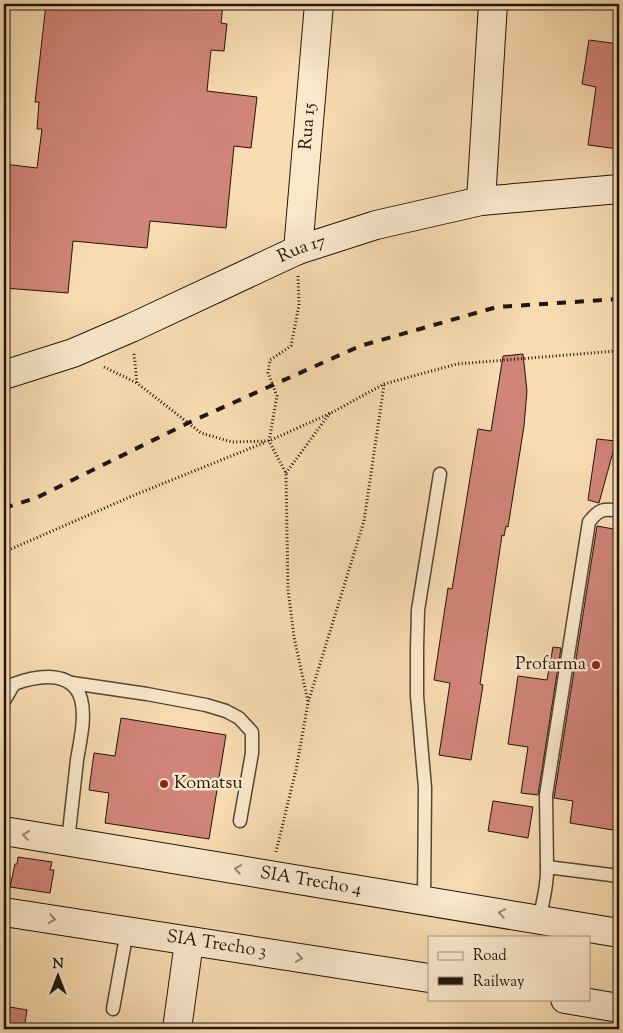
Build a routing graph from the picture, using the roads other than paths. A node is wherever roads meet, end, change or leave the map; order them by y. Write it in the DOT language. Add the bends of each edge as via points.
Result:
graph roads {
  1 [pos="319,4"];
  2 [pos="493,4"];
  3 [pos="619,188"];
  4 [pos="481,201"];
  5 [pos="298,250"];
  6 [pos="4,375"];
  7 [pos="440,474"];
  8 [pos="619,511"];
  9 [pos="72,684"];
  10 [pos="4,700"];
  11 [pos="240,821"];
  12 [pos="4,831"];
  13 [pos="68,841"];
  14 [pos="547,867"];
  15 [pos="619,876"];
  16 [pos="424,900"];
  17 [pos="4,912"];
  18 [pos="540,919"];
  19 [pos="127,931"];
  20 [pos="619,932"];
  21 [pos="189,942"];
  22 [pos="428,978"];
  23 [pos="574,1000"];
  24 [pos="616,1005"];
  25 [pos="113,1009"];
  26 [pos="177,1029"];
  1 -- 5 [label="street, Rua 15"];
  2 -- 4 [label="street"];
  3 -- 4 [label="street, Rua 17"];
  4 -- 5 [label="street, Rua 17" via="376,225"];
  5 -- 6 [label="street, Rua 17" via="73,353"];
  7 -- 16 [label="lane" via="418,610 417,696 425,788"];
  8 -- 14 [label="lane" via="607,508 595,514 589,522 546,795"];
  9 -- 10 [label="lane" via="65,679 37,677 14,684"];
  9 -- 11 [label="lane" via="206,705 239,718 252,732 252,753"];
  9 -- 13 [label="lane" via="80,697 82,716"];
  13 -- 12 [label="street, SIA Trecho 4, one-way"];
  16 -- 13 [label="street, SIA Trecho 4, one-way"];
  14 -- 15 [label="lane"];
  14 -- 18 [label="lane" via="548,879"];
  18 -- 16 [label="street, SIA Trecho 4, one-way"];
  17 -- 19 [label="street, SIA Trecho 3, one-way"];
  18 -- 20 [label="street, SIA Trecho 4"];
  19 -- 21 [label="street, SIA Trecho 3"];
  19 -- 25 [label="lane"];
  21 -- 22 [label="street, SIA Trecho 3, one-way"];
  21 -- 26 [label="street"];
  23 -- 24 [label="street"];
}
